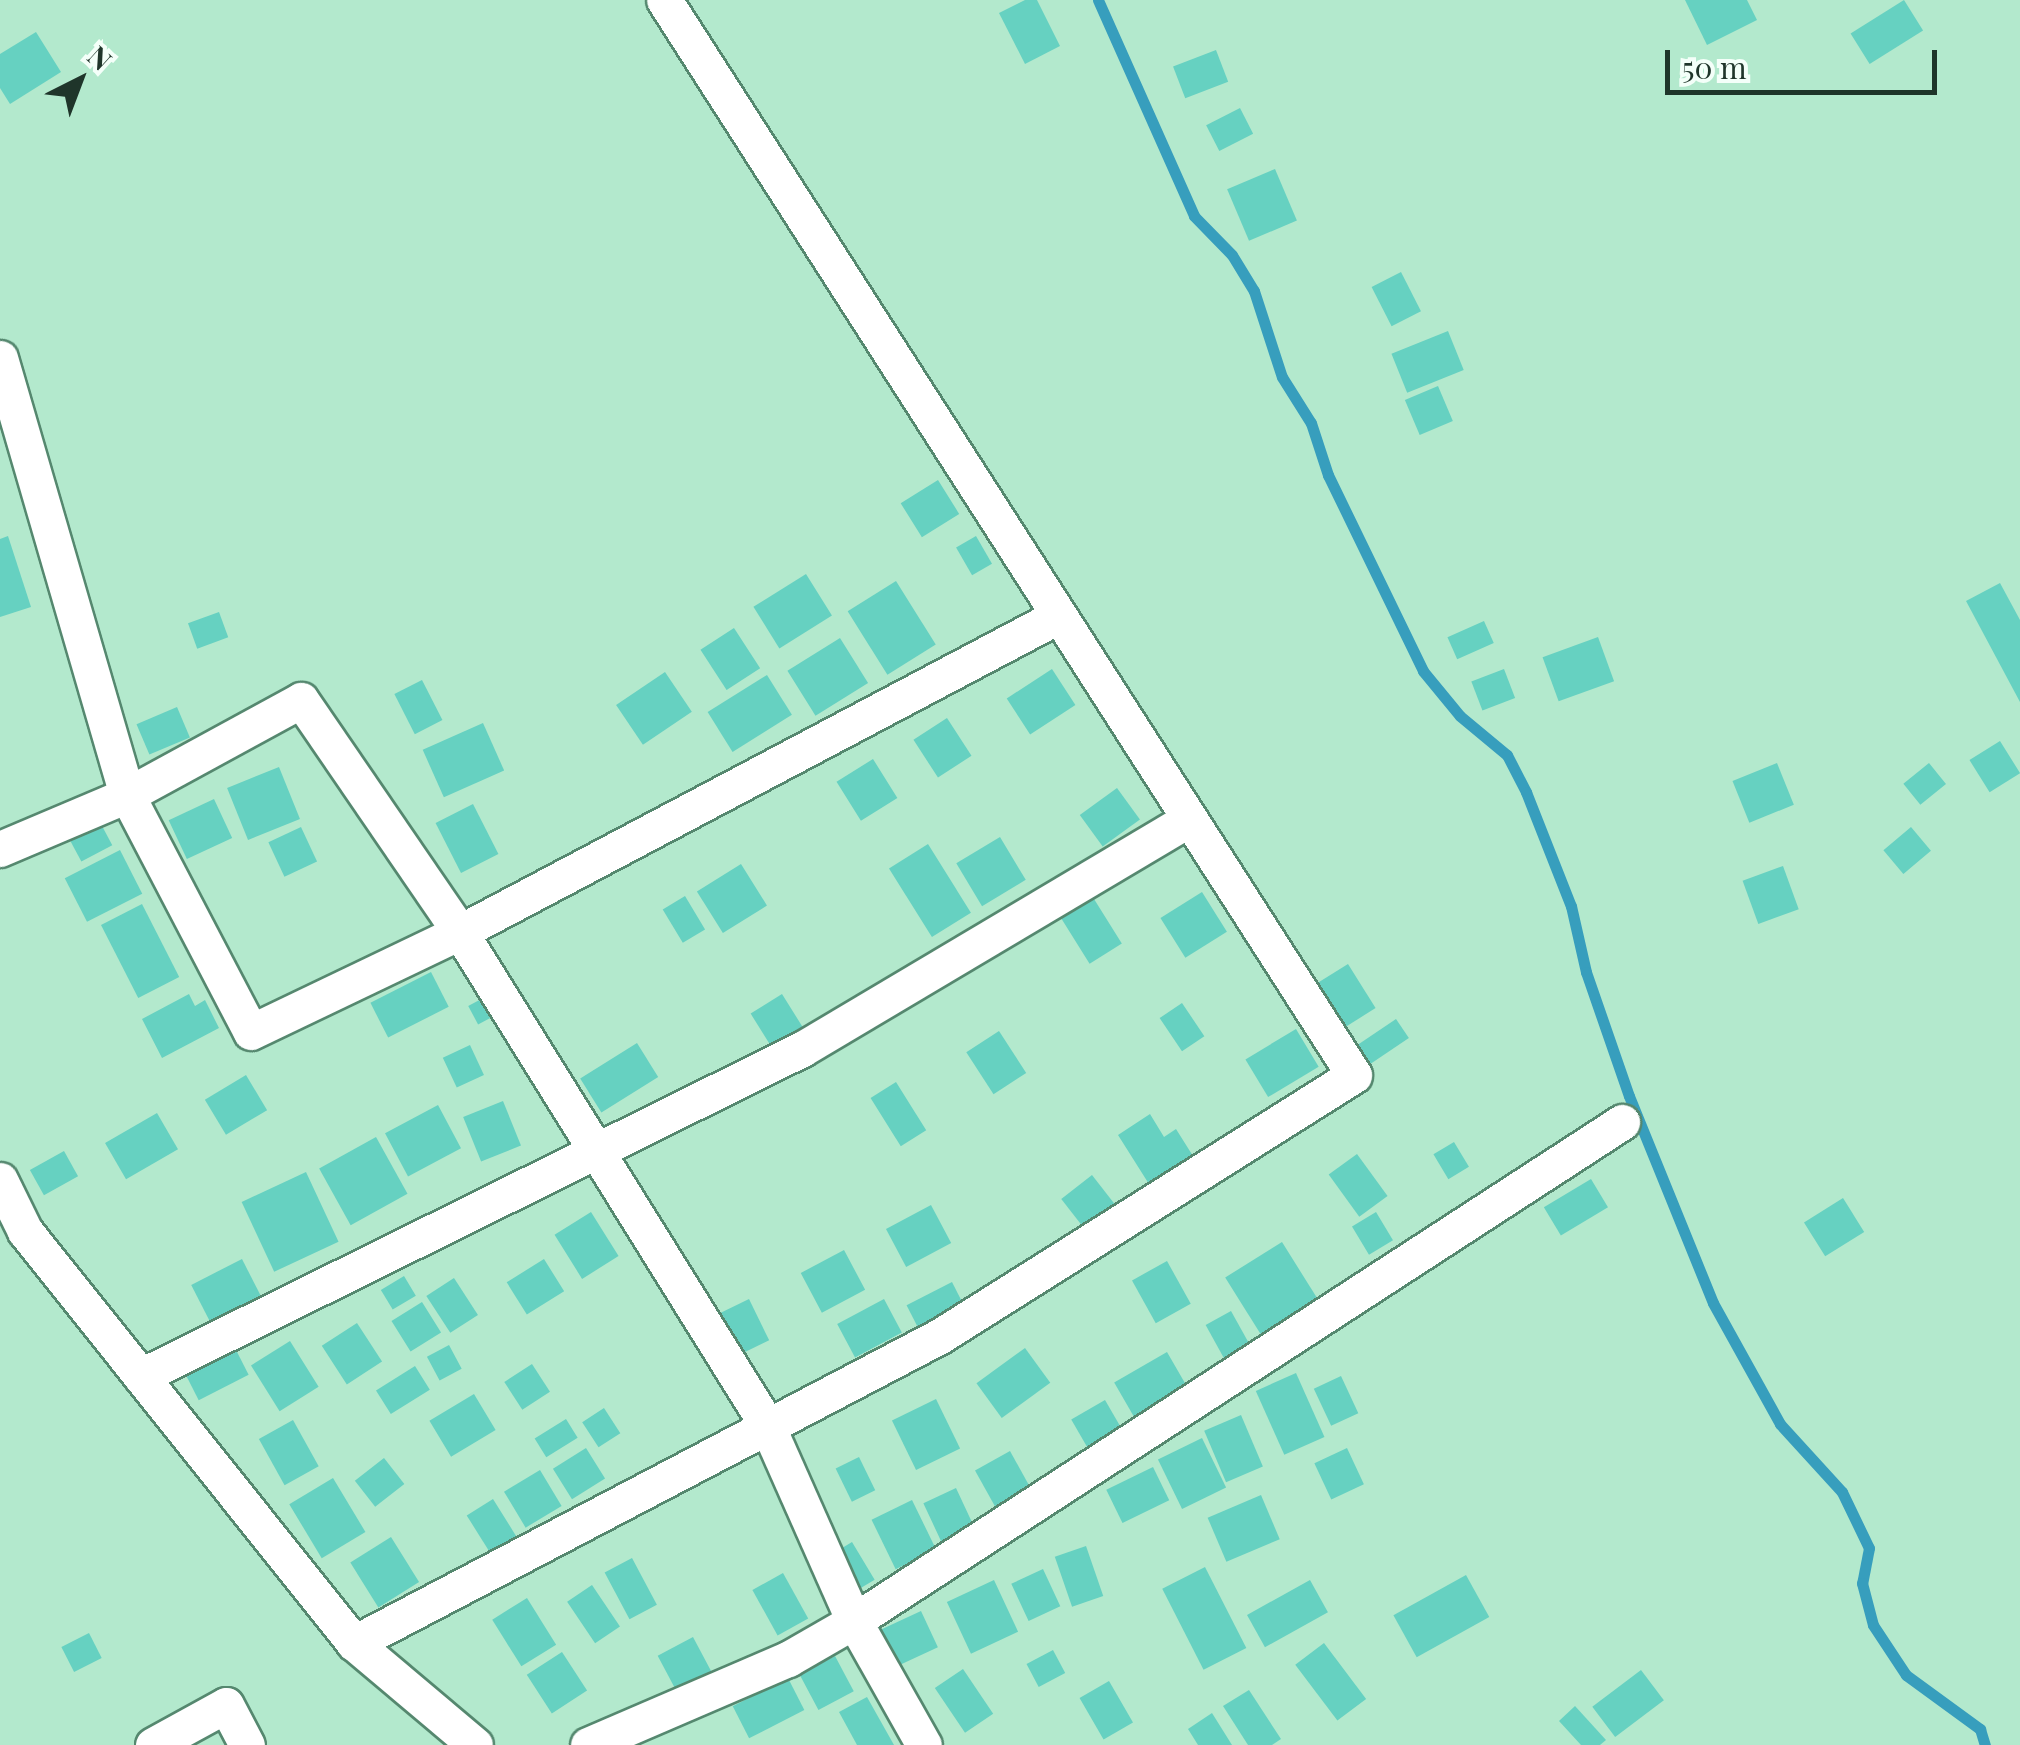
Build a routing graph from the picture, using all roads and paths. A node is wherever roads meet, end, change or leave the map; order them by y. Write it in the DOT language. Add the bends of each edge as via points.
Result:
graph roads {
  1 [pos="664,0"];
  2 [pos="0,358"];
  3 [pos="1058,616"];
  4 [pos="127,795"];
  5 [pos="1189,819"];
  6 [pos="0,849"];
  7 [pos="460,932"];
  8 [pos="1622,1122"];
  9 [pos="595,1148"];
  10 [pos="0,1180"];
  11 [pos="141,1376"];
  12 [pos="767,1425"];
  13 [pos="854,1621"];
  14 [pos="354,1643"];
  15 [pos="154,1745"];
  16 [pos="247,1745"];
  17 [pos="474,1745"];
  18 [pos="588,1745"];
  19 [pos="924,1745"];
  1 -- 3 [label="street"];
  2 -- 4 [label="street"];
  3 -- 5 [label="street"];
  3 -- 7 [label="street"];
  4 -- 6 [label="street"];
  4 -- 7 [label="street" via="301,700"];
  4 -- 7 [label="street" via="251,1032"];
  5 -- 9 [label="street" via="802,1049"];
  5 -- 12 [label="street" via="1354,1075 940,1336"];
  7 -- 9 [label="street"];
  8 -- 13 [label="street"];
  9 -- 11 [label="street"];
  9 -- 12 [label="street"];
  10 -- 11 [label="street" via="26,1230"];
  11 -- 14 [label="street"];
  12 -- 13 [label="street"];
  12 -- 14 [label="street"];
  13 -- 18 [label="street" via="788,1659"];
  13 -- 19 [label="street"];
  14 -- 17 [label="street"];
  15 -- 16 [label="street" via="226,1705"];
}
